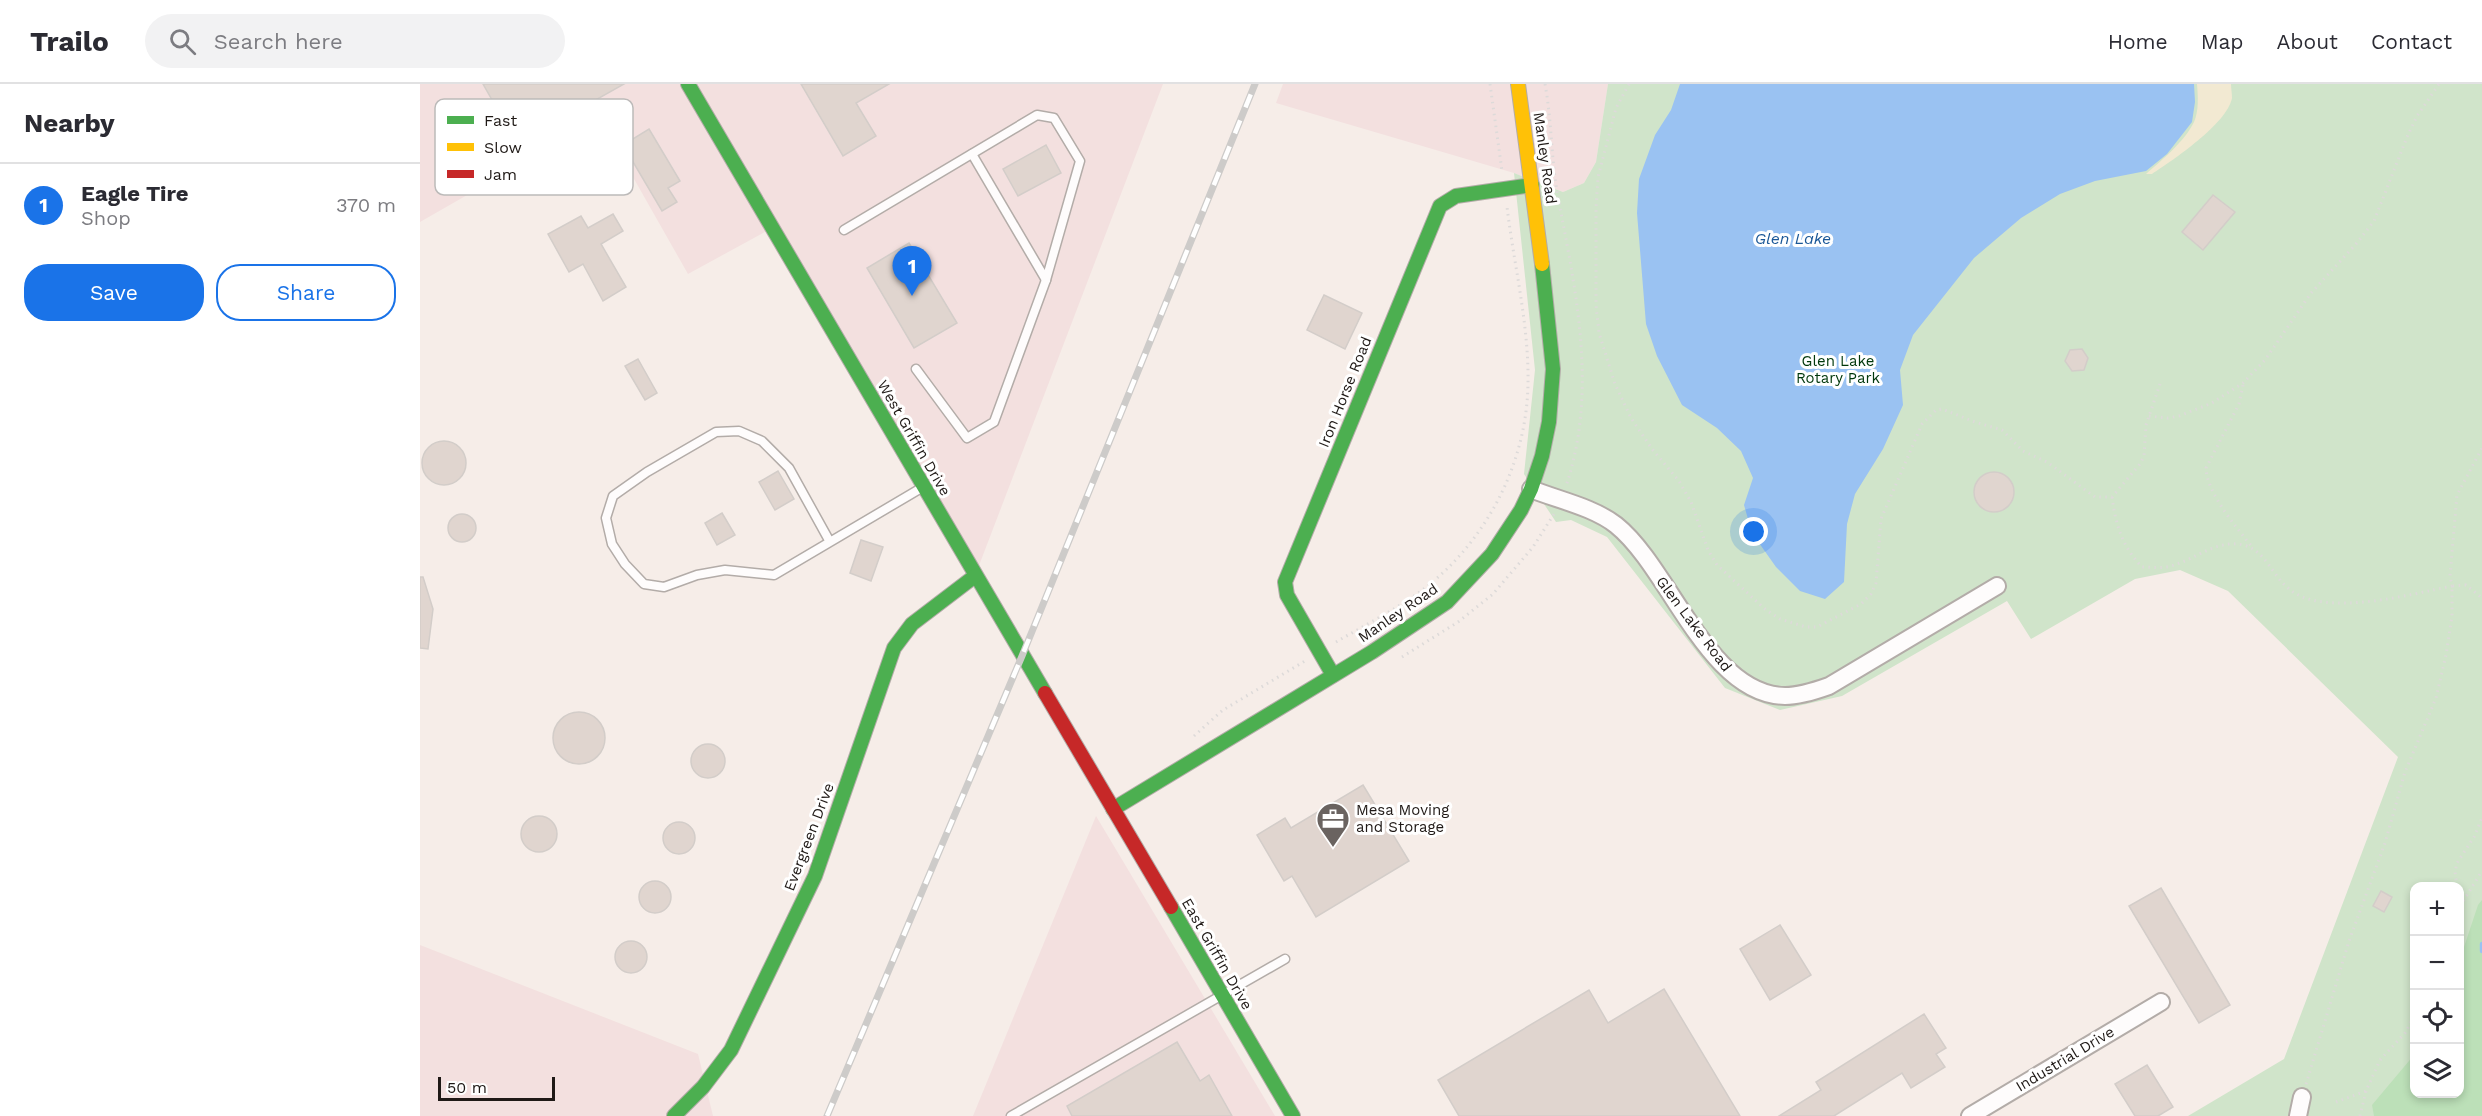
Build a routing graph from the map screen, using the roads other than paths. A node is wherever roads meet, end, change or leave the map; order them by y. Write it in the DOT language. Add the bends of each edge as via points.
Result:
graph roads {
  1 [pos="688,84"];
  2 [pos="1518,84"];
  3 [pos="972,154"];
  4 [pos="1532,185"];
  5 [pos="844,230"];
  6 [pos="1046,280"];
  7 [pos="916,369"];
  8 [pos="923,487"];
  9 [pos="1531,489"];
  10 [pos="830,542"];
  11 [pos="975,576"];
  12 [pos="1997,586"];
  13 [pos="1333,675"];
  14 [pos="1113,809"];
  15 [pos="1285,959"];
  16 [pos="1221,995"];
  17 [pos="2161,1002"];
  18 [pos="2302,1097"];
  19 [pos="674,1116"];
  20 [pos="1011,1116"];
  21 [pos="1293,1116"];
  22 [pos="1971,1116"];
  23 [pos="2298,1116"];
  1 -- 8 [label="street, West Griffin Drive"];
  2 -- 4 [label="street, Manley Road"];
  3 -- 5 [label="lane"];
  3 -- 6 [label="lane"];
  3 -- 6 [label="lane" via="1037,115 1054,118 1080,161"];
  4 -- 9 [label="street, Manley Road" via="1553,369 1549,422"];
  4 -- 13 [label="street, Iron Horse Road" via="1456,196 1440,206 1285,582 1287,596"];
  6 -- 7 [label="lane" via="994,422 967,438"];
  8 -- 10 [label="lane"];
  8 -- 11 [label="street, West Griffin Drive"];
  9 -- 12 [label="street, Glen Lake Road" via="1615,524 1648,562 1724,668 1763,693 1808,694 1829,686"];
  9 -- 13 [label="street, Manley Road" via="1503,540 1447,602"];
  10 -- 10 [label="lane" via="774,575 725,570 664,587 644,584 625,564 612,544 606,518 613,496 647,472 716,432 739,431 762,441 789,468"];
  11 -- 14 [label="street, West Griffin Drive"];
  11 -- 19 [label="street, Evergreen Drive" via="912,624 894,648 815,876 731,1050"];
  13 -- 14 [label="street, Manley Road"];
  14 -- 16 [label="street, East Griffin Drive"];
  15 -- 16 [label="lane"];
  16 -- 20 [label="lane"];
  16 -- 21 [label="street, East Griffin Drive"];
  17 -- 22 [label="street, Industrial Drive"];
  18 -- 23 [label="street"];
}
